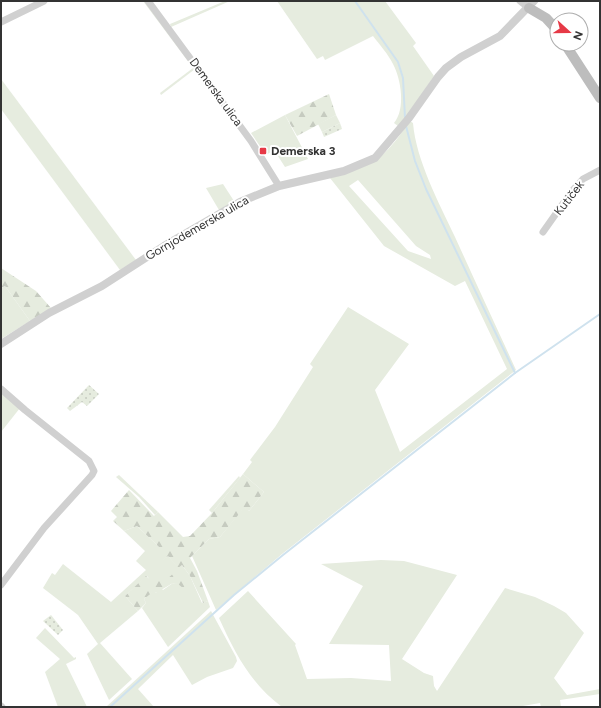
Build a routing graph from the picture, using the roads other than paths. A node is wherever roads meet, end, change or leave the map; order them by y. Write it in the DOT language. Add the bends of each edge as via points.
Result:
graph roads {
  1 [pos="44,1"];
  2 [pos="148,1"];
  3 [pos="520,1"];
  4 [pos="532,4"];
  5 [pos="549,21"];
  6 [pos="1,22"];
  7 [pos="570,52"];
  8 [pos="600,98"];
  9 [pos="600,170"];
  10 [pos="279,186"];
  11 [pos="543,232"];
  12 [pos="1,344"];
  13 [pos="1,389"];
  14 [pos="1,584"];
  1 -- 6 [label="street"];
  2 -- 10 [label="street, Demerska ulica" via="251,141"];
  3 -- 4 [label="street"];
  4 -- 5 [label="main road"];
  4 -- 10 [label="street, Gornjodemerska ulica" via="500,36 446,68 383,150 369,162 344,171"];
  7 -- 8 [label="main road"];
  9 -- 11 [label="street, Kutiček" via="583,179 572,190"];
  10 -- 12 [label="street, Gornjodemerska ulica" via="256,194 217,214 102,286 49,313"];
  13 -- 14 [label="street" via="89,461 94,471 44,528"];
}
